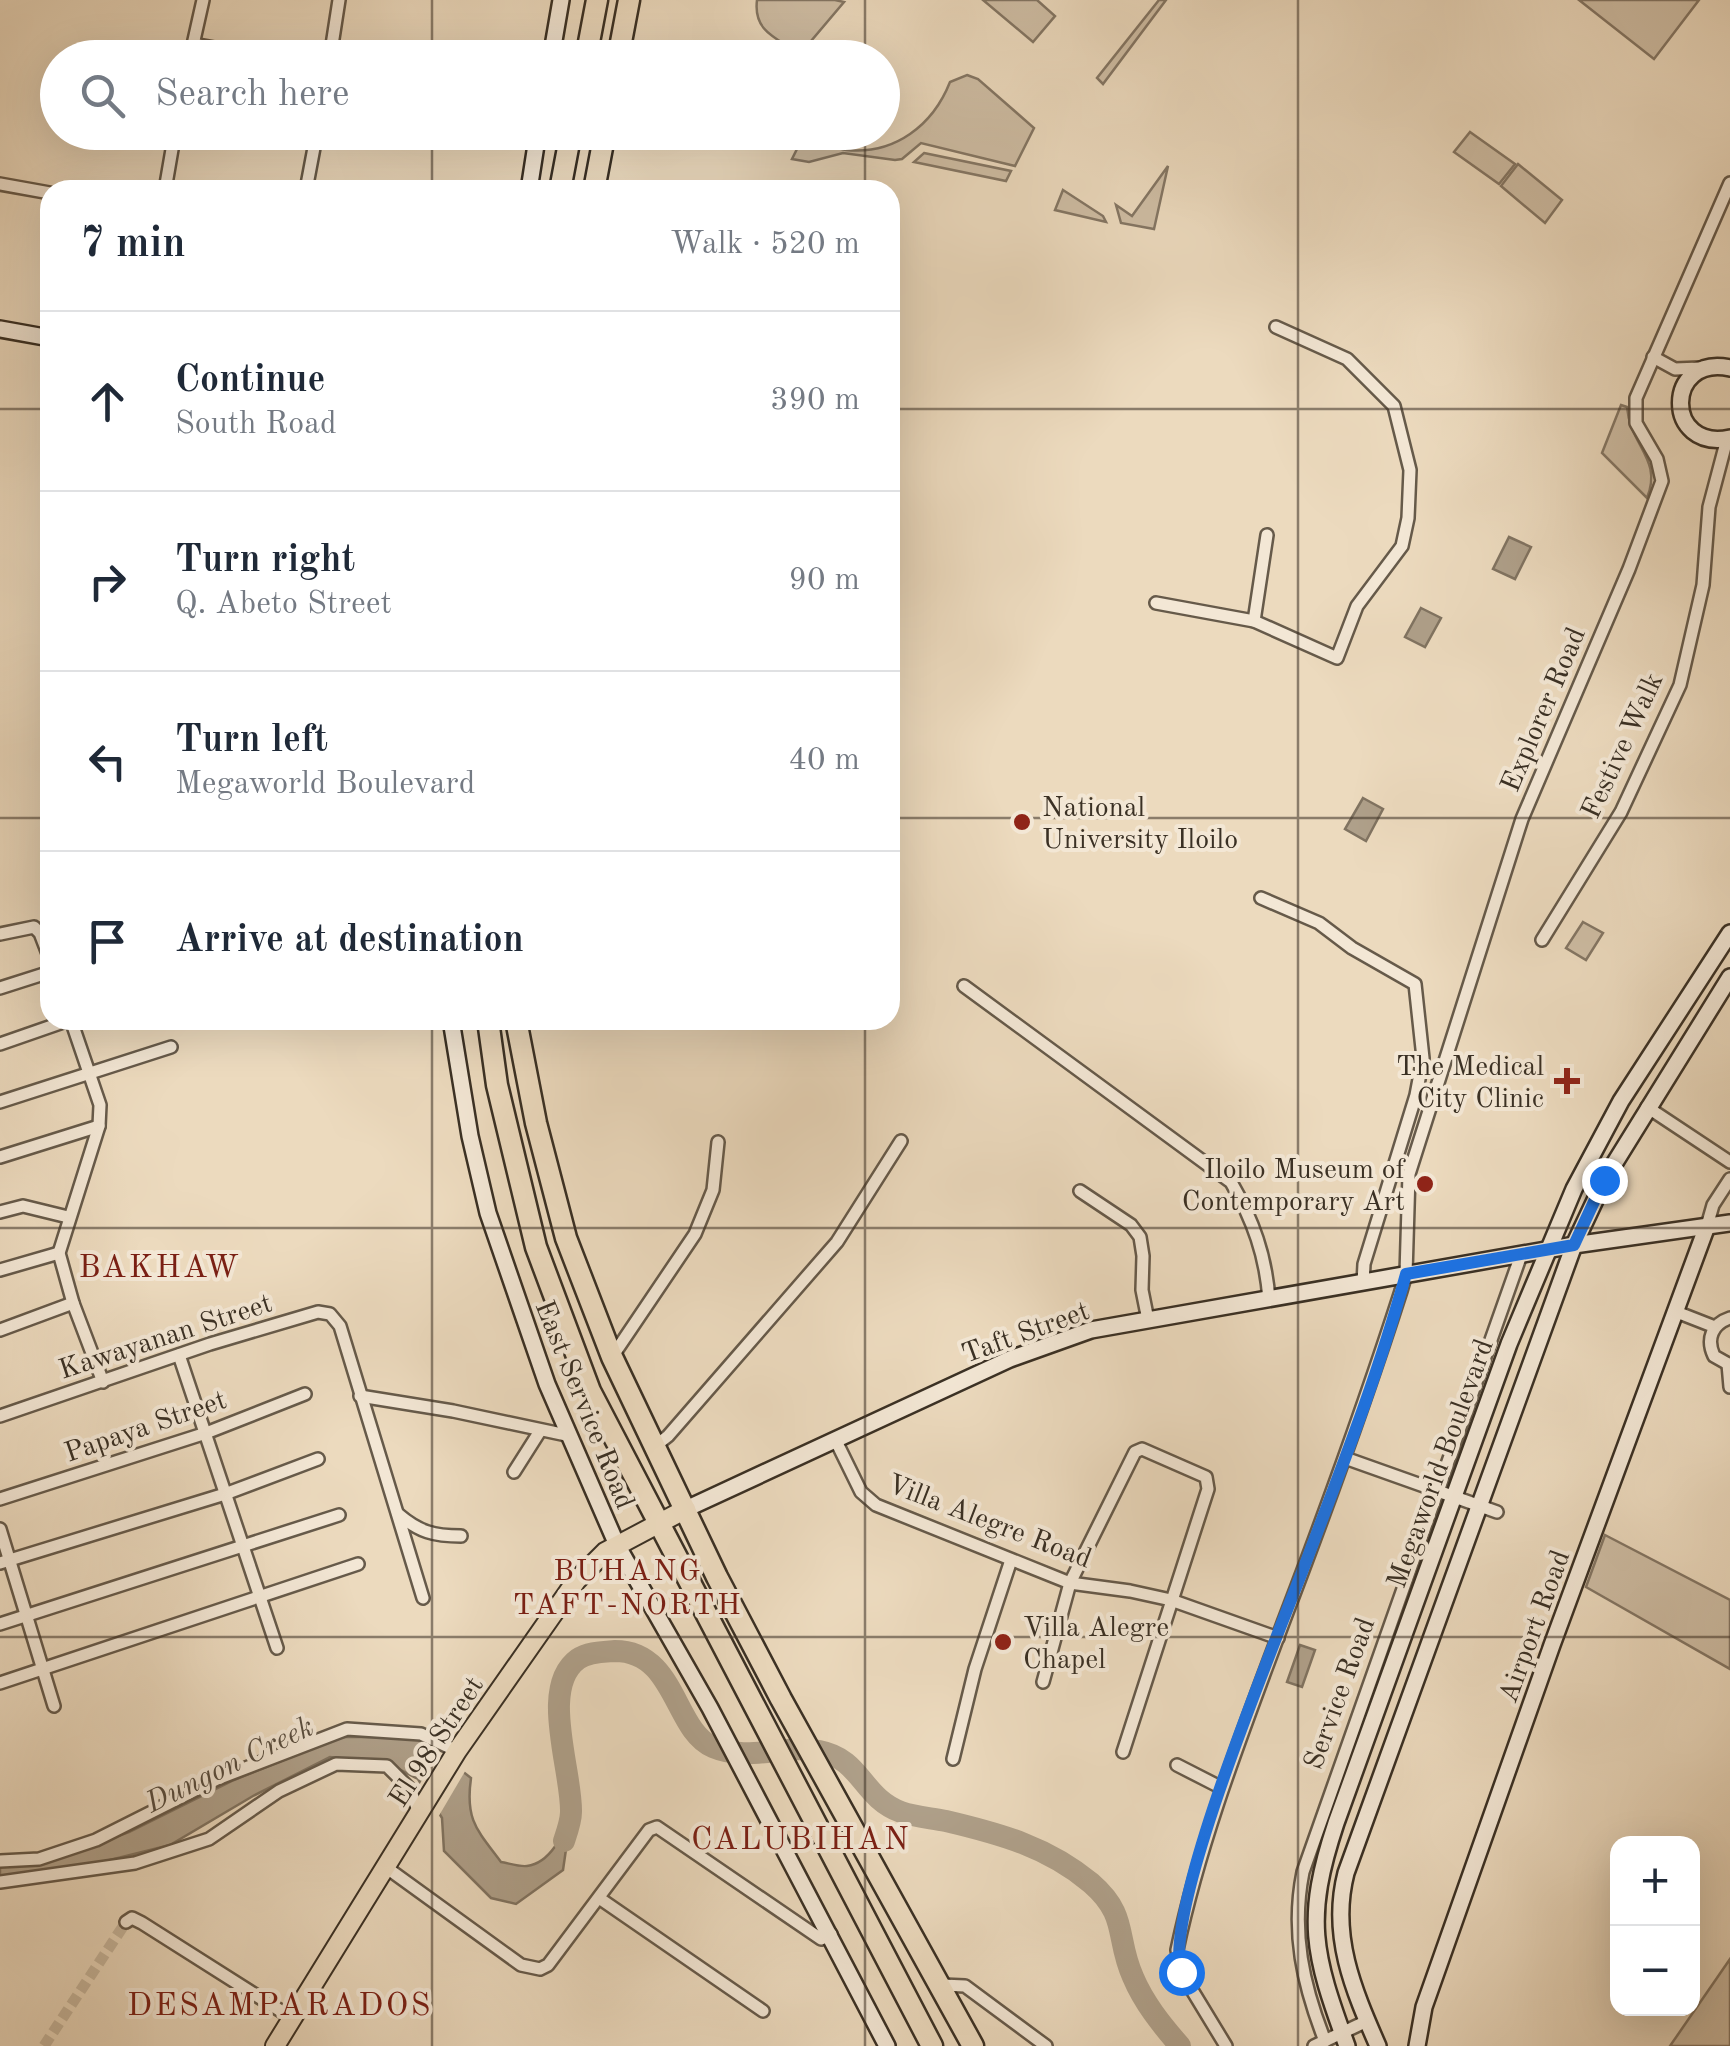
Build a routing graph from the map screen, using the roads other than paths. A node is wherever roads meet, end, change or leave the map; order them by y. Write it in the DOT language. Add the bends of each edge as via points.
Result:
graph roads {
  1 [pos="203,0"];
  2 [pos="339,0"];
  3 [pos="562,0"];
  4 [pos="597,0"];
  5 [pos="629,0"];
  6 [pos="195,40"];
  7 [pos="333,40"];
  8 [pos="554,40"];
  9 [pos="589,40"];
  10 [pos="621,40"];
  11 [pos="173,150"];
  12 [pos="314,150"];
  13 [pos="535,150"];
  14 [pos="568,150"];
  15 [pos="602,150"];
  16 [pos="167,180"];
  17 [pos="308,180"];
  18 [pos="530,180"];
  19 [pos="562,180"];
  20 [pos="596,180"];
  21 [pos="1730,183"];
  22 [pos="0,184"];
  23 [pos="40,191"];
  24 [pos="1276,327"];
  25 [pos="0,329"];
  26 [pos="40,336"];
  27 [pos="1652,357"];
  28 [pos="1705,368"];
  29 [pos="1730,368"];
  30 [pos="1728,438"];
  31 [pos="1267,536"];
  32 [pos="1156,603"];
  33 [pos="1254,620"];
  34 [pos="1261,898"];
  35 [pos="40,933"];
  36 [pos="1730,933"];
  37 [pos="0,934"];
  38 [pos="1542,940"];
  39 [pos="40,975"];
  40 [pos="1730,977"];
  41 [pos="964,986"];
  42 [pos="0,988"];
  43 [pos="41,1030"];
  44 [pos="74,1030"];
  45 [pos="453,1030"];
  46 [pos="490,1030"];
  47 [pos="518,1030"];
  48 [pos="0,1044"];
  49 [pos="171,1047"];
  50 [pos="90,1074"];
  51 [pos="527,1080"];
  52 [pos="498,1085"];
  53 [pos="0,1102"];
  54 [pos="1646,1107"];
  55 [pos="100,1126"];
  56 [pos="901,1141"];
  57 [pos="718,1142"];
  58 [pos="0,1158"];
  59 [pos="1730,1162"];
  60 [pos="1584,1168"];
  61 [pos="1604,1180"];
  62 [pos="1730,1180"];
  63 [pos="1080,1192"];
  64 [pos="0,1212"];
  65 [pos="68,1217"];
  66 [pos="1730,1222"];
  67 [pos="1707,1226"];
  68 [pos="1574,1245"];
  69 [pos="1548,1250"];
  70 [pos="60,1253"];
  71 [pos="1521,1255"];
  72 [pos="0,1270"];
  73 [pos="1406,1274"];
  74 [pos="1363,1283"];
  75 [pos="1269,1300"];
  76 [pos="73,1303"];
  77 [pos="1524,1305"];
  78 [pos="1674,1311"];
  79 [pos="1548,1312"];
  80 [pos="1730,1318"];
  81 [pos="1148,1320"];
  82 [pos="1714,1328"];
  83 [pos="0,1330"];
  84 [pos="179,1355"];
  85 [pos="612,1357"];
  86 [pos="1729,1365"];
  87 [pos="103,1382"];
  88 [pos="1730,1387"];
  89 [pos="305,1394"];
  90 [pos="360,1396"];
  91 [pos="0,1416"];
  92 [pos="540,1432"];
  93 [pos="206,1433"];
  94 [pos="571,1436"];
  95 [pos="835,1439"];
  96 [pos="1474,1440"];
  97 [pos="654,1447"];
  98 [pos="1498,1449"];
  99 [pos="1345,1458"];
  100 [pos="318,1459"];
  101 [pos="514,1472"];
  102 [pos="1436,1490"];
  103 [pos="226,1494"];
  104 [pos="1454,1496"];
  105 [pos="0,1499"];
  106 [pos="1478,1505"];
  107 [pos="686,1509"];
  108 [pos="1496,1512"];
  109 [pos="398,1514"];
  110 [pos="339,1515"];
  111 [pos="659,1522"];
  112 [pos="0,1529"];
  113 [pos="461,1536"];
  114 [pos="617,1545"];
  115 [pos="242,1547"];
  116 [pos="1011,1560"];
  117 [pos="5,1561"];
  118 [pos="358,1564"];
  119 [pos="1428,1566"];
  120 [pos="1454,1572"];
  121 [pos="1070,1583"];
  122 [pos="260,1597"];
  123 [pos="424,1598"];
  124 [pos="1171,1600"];
  125 [pos="27,1616"];
  126 [pos="0,1624"];
  127 [pos="1278,1638"];
  128 [pos="277,1648"];
  129 [pos="43,1670"];
  130 [pos="1043,1682"];
  131 [pos="0,1683"];
  132 [pos="54,1706"];
  133 [pos="458,1751"];
  134 [pos="1124,1752"];
  135 [pos="952,1759"];
  136 [pos="1177,1765"];
  137 [pos="1222,1788"];
  138 [pos="420,1816"];
  139 [pos="0,1861"];
  140 [pos="387,1868"];
  141 [pos="880,1876"];
  142 [pos="0,1882"];
  143 [pos="853,1889"];
  144 [pos="599,1898"];
  145 [pos="129,1920"];
  146 [pos="831,1934"];
  147 [pos="1345,1961"];
  148 [pos="1320,1966"];
  149 [pos="942,1985"];
  150 [pos="762,2011"];
  151 [pos="292,2018"];
  152 [pos="1367,2022"];
  153 [pos="1345,2040"];
  154 [pos="1320,2044"];
  155 [pos="275,2046"];
  156 [pos="887,2046"];
  157 [pos="932,2046"];
  158 [pos="974,2046"];
  159 [pos="1046,2046"];
  160 [pos="1226,2046"];
  161 [pos="1378,2046"];
  162 [pos="1416,2046"];
  1 -- 6 [label="street"];
  2 -- 7 [label="street"];
  3 -- 8 [label="main road"];
  4 -- 9 [label="highway"];
  5 -- 10 [label="highway"];
  11 -- 16 [label="street"];
  12 -- 17 [label="street"];
  13 -- 18 [label="main road"];
  14 -- 19 [label="highway"];
  15 -- 20 [label="highway"];
  21 -- 27 [label="street, Explorer Road"];
  22 -- 23 [label="street"];
  24 -- 33 [label="street" via="1347,359 1394,406 1410,470 1408,518 1402,546 1356,606 1338,658"];
  25 -- 26 [label="main road"];
  27 -- 28 [label="street" via="1674,369"];
  27 -- 73 [label="street, Explorer Road" via="1636,398 1636,422 1662,481 1522,820 1409,1174"];
  28 -- 29 [label="main road"];
  28 -- 30 [label="main road" via="1686,382 1682,416 1696,434"];
  30 -- 38 [label="street, Festive Walk" via="1708,507 1703,586 1680,685 1622,812"];
  31 -- 33 [label="street"];
  32 -- 33 [label="street"];
  34 -- 74 [label="street" via="1319,923 1415,984 1424,1058"];
  35 -- 37 [label="street" via="34,927"];
  36 -- 60 [label="main road, Megaworld Boulevard"];
  39 -- 42 [label="street"];
  40 -- 54 [label="main road, Megaworld Boulevard"];
  41 -- 75 [label="street" via="1231,1182 1253,1220"];
  43 -- 48 [label="street"];
  44 -- 50 [label="street"];
  45 -- 94 [label="main road, East Service Road" via="498,1251"];
  46 -- 52 [label="highway"];
  47 -- 51 [label="highway"];
  49 -- 50 [label="street"];
  50 -- 53 [label="street"];
  50 -- 55 [label="street"];
  51 -- 52 [label="highway"];
  51 -- 85 [label="highway" via="566,1238"];
  52 -- 111 [label="highway" via="536,1248 564,1327 590,1392"];
  54 -- 59 [label="street"];
  54 -- 61 [label="main road, Megaworld Boulevard"];
  55 -- 58 [label="street"];
  55 -- 65 [label="street"];
  56 -- 97 [label="street" via="837,1242"];
  57 -- 85 [label="street" via="712,1190 695,1234"];
  60 -- 61 [label="main road" via="1588,1184"];
  60 -- 69 [label="main road, Megaworld Boulevard"];
  61 -- 68 [label="main road, Megaworld Boulevard"];
  62 -- 67 [label="street"];
  63 -- 81 [label="street" via="1140,1238"];
  64 -- 65 [label="street" via="23,1206"];
  65 -- 70 [label="street"];
  66 -- 67 [label="main road, Taft Street"];
  67 -- 68 [label="main road, Taft Street"];
  67 -- 78 [label="main road, Airport Road"];
  68 -- 69 [label="main road, Taft Street"];
  68 -- 79 [label="main road, Megaworld Boulevard"];
  69 -- 71 [label="main road, Taft Street"];
  69 -- 77 [label="main road, Megaworld Boulevard"];
  70 -- 72 [label="street"];
  70 -- 76 [label="street"];
  71 -- 73 [label="main road, Taft Street"];
  71 -- 102 [label="street, Service Road"];
  73 -- 74 [label="main road, Taft Street"];
  73 -- 99 [label="street, Explorer Road"];
  74 -- 75 [label="main road, Taft Street"];
  75 -- 81 [label="main road, Taft Street"];
  76 -- 83 [label="street"];
  76 -- 87 [label="street"];
  77 -- 79 [label="main road" via="1540,1297"];
  77 -- 96 [label="main road, Megaworld Boulevard"];
  78 -- 82 [label="street"];
  78 -- 162 [label="main road, Airport Road" via="1452,1926"];
  79 -- 98 [label="main road, Megaworld Boulevard"];
  80 -- 82 [label="street"];
  81 -- 95 [label="main road, Taft Street" via="1091,1330 1010,1359"];
  82 -- 86 [label="street" via="1711,1348"];
  84 -- 87 [label="street, Kawayanan Street"];
  84 -- 90 [label="street, Kawayanan Street" via="318,1312 336,1317"];
  84 -- 93 [label="street"];
  85 -- 97 [label="highway"];
  86 -- 88 [label="street"];
  87 -- 91 [label="street, Kawayanan Street"];
  89 -- 93 [label="street, Papaya Street"];
  90 -- 92 [label="street"];
  90 -- 109 [label="street"];
  92 -- 94 [label="street"];
  92 -- 101 [label="street"];
  93 -- 103 [label="street"];
  93 -- 105 [label="street, Papaya Street"];
  94 -- 114 [label="main road, East Service Road"];
  95 -- 107 [label="main road, Taft Street"];
  95 -- 116 [label="street, Villa Alegre Road" via="868,1500"];
  96 -- 98 [label="main road" via="1482,1458"];
  96 -- 104 [label="main road, Megaworld Boulevard"];
  97 -- 107 [label="highway"];
  98 -- 106 [label="main road, Megaworld Boulevard"];
  99 -- 102 [label="street"];
  99 -- 127 [label="street, Explorer Road"];
  100 -- 103 [label="street"];
  102 -- 104 [label="street"];
  102 -- 154 [label="street, Service Road" via="1303,1872 1299,1960"];
  103 -- 115 [label="street"];
  103 -- 117 [label="street"];
  104 -- 106 [label="street"];
  104 -- 119 [label="main road, Megaworld Boulevard"];
  106 -- 108 [label="street"];
  106 -- 120 [label="main road, Megaworld Boulevard"];
  107 -- 111 [label="main road, El 98 Street"];
  107 -- 141 [label="highway" via="780,1698"];
  109 -- 113 [label="street" via="432,1536"];
  109 -- 123 [label="street"];
  110 -- 115 [label="street"];
  111 -- 114 [label="main road, El 98 Street"];
  111 -- 143 [label="highway"];
  112 -- 117 [label="street"];
  114 -- 133 [label="main road, El 98 Street" via="576,1581"];
  114 -- 146 [label="main road, East Service Road"];
  115 -- 122 [label="street"];
  115 -- 125 [label="street"];
  116 -- 121 [label="street, Villa Alegre Road"];
  116 -- 135 [label="street"];
  117 -- 125 [label="street"];
  118 -- 122 [label="street"];
  119 -- 120 [label="main road" via="1446,1554"];
  119 -- 148 [label="main road, Megaworld Boulevard" via="1322,1863 1315,1932"];
  120 -- 147 [label="main road, Megaworld Boulevard" via="1346,1872 1340,1910"];
  121 -- 124 [label="street, Villa Alegre Road"];
  121 -- 124 [label="street" via="1142,1449 1209,1482"];
  121 -- 130 [label="street"];
  122 -- 128 [label="street"];
  122 -- 129 [label="street"];
  124 -- 127 [label="street, Villa Alegre Road"];
  124 -- 134 [label="street"];
  125 -- 126 [label="street"];
  125 -- 129 [label="street"];
  127 -- 137 [label="street, Explorer Road"];
  129 -- 131 [label="street"];
  129 -- 132 [label="street"];
  133 -- 138 [label="main road, El 98 Street"];
  133 -- 139 [label="street" via="421,1734 346,1729 218,1779 96,1840 39,1859"];
  136 -- 137 [label="street"];
  137 -- 160 [label="street, Explorer Road" via="1192,1877 1178,1950 1181,1972"];
  138 -- 140 [label="main road, El 98 Street"];
  138 -- 142 [label="street" via="410,1789 387,1766 336,1764 279,1791 209,1838 135,1863"];
  140 -- 144 [label="street" via="530,1968 548,1965"];
  140 -- 151 [label="main road, El 98 Street"];
  141 -- 143 [label="highway"];
  141 -- 149 [label="highway"];
  143 -- 157 [label="highway"];
  144 -- 146 [label="street" via="657,1827 821,1940"];
  144 -- 150 [label="street"];
  145 -- 151 [label="street"];
  146 -- 156 [label="main road, East Service Road"];
  147 -- 148 [label="main road" via="1335,1978"];
  147 -- 152 [label="main road, Megaworld Boulevard"];
  148 -- 153 [label="main road, Megaworld Boulevard"];
  149 -- 158 [label="highway"];
  149 -- 159 [label="street" via="965,1986"];
  151 -- 155 [label="main road, El 98 Street"];
  152 -- 153 [label="street"];
  152 -- 161 [label="main road, Megaworld Boulevard"];
  153 -- 154 [label="street"];
}
